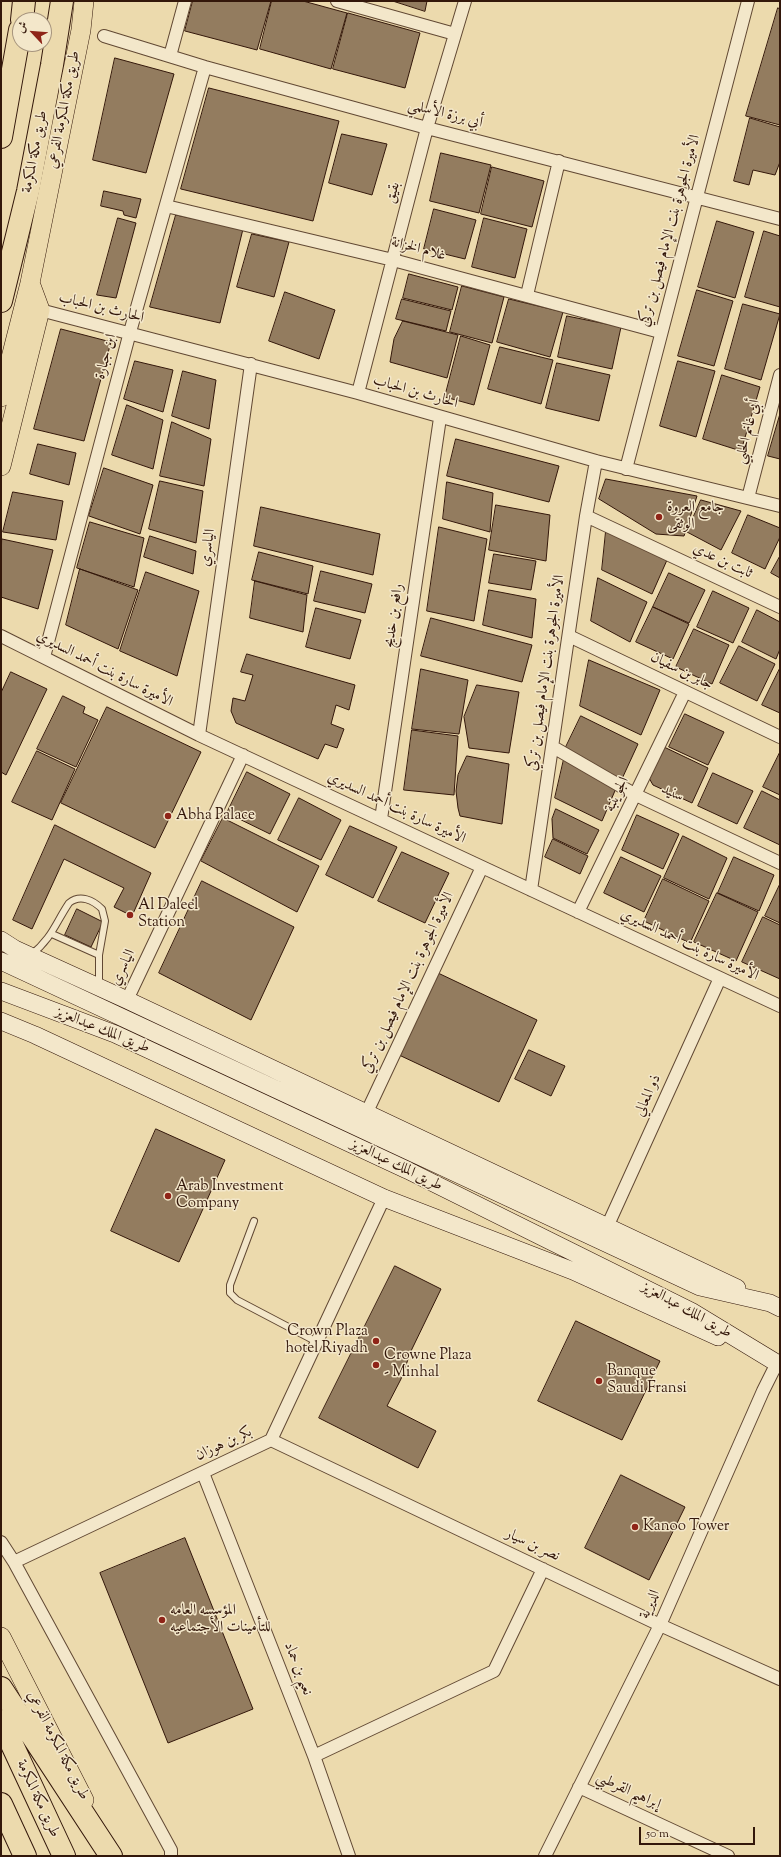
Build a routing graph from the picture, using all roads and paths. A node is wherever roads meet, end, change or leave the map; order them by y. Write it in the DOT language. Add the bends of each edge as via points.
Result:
graph roads {
  1 [pos="24,1"];
  2 [pos="62,1"];
  3 [pos="84,1"];
  4 [pos="185,1"];
  5 [pos="337,1"];
  6 [pos="465,1"];
  7 [pos="748,1"];
  8 [pos="23,12"];
  9 [pos="455,34"];
  10 [pos="104,36"];
  11 [pos="16,52"];
  12 [pos="170,56"];
  13 [pos="205,67"];
  14 [pos="427,128"];
  15 [pos="1,137"];
  16 [pos="560,161"];
  17 [pos="696,198"];
  18 [pos="166,206"];
  19 [pos="780,219"];
  20 [pos="393,260"];
  21 [pos="30,283"];
  22 [pos="527,295"];
  23 [pos="1,302"];
  24 [pos="40,310"];
  25 [pos="130,332"];
  26 [pos="660,332"];
  27 [pos="251,364"];
  28 [pos="780,374"];
  29 [pos="358,393"];
  30 [pos="1,397"];
  31 [pos="440,418"];
  32 [pos="596,461"];
  33 [pos="1,466"];
  34 [pos="626,469"];
  35 [pos="748,498"];
  36 [pos="780,506"];
  37 [pos="586,516"];
  38 [pos="780,607"];
  39 [pos="1,636"];
  40 [pos="569,636"];
  41 [pos="44,657"];
  42 [pos="685,692"];
  43 [pos="199,735"];
  44 [pos="780,737"];
  45 [pos="553,747"];
  46 [pos="244,755"];
  47 [pos="636,795"];
  48 [pos="381,819"];
  49 [pos="780,863"];
  50 [pos="482,867"];
  51 [pos="531,890"];
  52 [pos="578,912"];
  53 [pos="52,934"];
  54 [pos="1,940"];
  55 [pos="99,955"];
  56 [pos="30,956"];
  57 [pos="1,961"];
  58 [pos="720,978"];
  59 [pos="99,987"];
  60 [pos="1,991"];
  61 [pos="127,1000"];
  62 [pos="780,1006"];
  63 [pos="1,1021"];
  64 [pos="366,1114"];
  65 [pos="384,1198"];
  66 [pos="254,1221"];
  67 [pos="607,1227"];
  68 [pos="775,1306"];
  69 [pos="317,1342"];
  70 [pos="753,1349"];
  71 [pos="779,1364"];
  72 [pos="271,1440"];
  73 [pos="203,1473"];
  74 [pos="1,1542"];
  75 [pos="14,1562"];
  76 [pos="543,1570"];
  77 [pos="660,1625"];
  78 [pos="1,1637"];
  79 [pos="780,1679"];
  80 [pos="1,1688"];
  81 [pos="1,1721"];
  82 [pos="314,1756"];
  83 [pos="579,1787"];
  84 [pos="1,1804"];
  85 [pos="25,1856"];
  86 [pos="64,1856"];
  87 [pos="112,1856"];
  88 [pos="171,1856"];
  89 [pos="348,1856"];
  90 [pos="545,1856"];
  91 [pos="728,1856"];
  1 -- 8 [label="highway"];
  2 -- 23 [label="highway, طريق مكة المكرمة" via="28,191"];
  3 -- 21 [label="main road, طريق مكة المكرمة الفرعي" via="81,30"];
  4 -- 12 [label="street"];
  5 -- 9 [label="street"];
  6 -- 9 [label="street, بقيق"];
  7 -- 17 [label="street, الأميرة الجوهرة بنت الإمام فيصل بن تركي"];
  9 -- 14 [label="street, بقيق"];
  10 -- 12 [label="street, أبي برزة الأسلمي"];
  11 -- 15 [label="highway"];
  12 -- 13 [label="street, أبي برزة الأسلمي"];
  13 -- 14 [label="street, أبي برزة الأسلمي"];
  13 -- 18 [label="street, ابن جبارة"];
  14 -- 16 [label="street, أبي برزة الأسلمي"];
  14 -- 20 [label="street, بقيق"];
  16 -- 17 [label="street, أبي برزة الأسلمي"];
  16 -- 22 [label="street"];
  17 -- 19 [label="street, أبي برزة الأسلمي"];
  17 -- 26 [label="street, الأميرة الجوهرة بنت الإمام فيصل بن تركي"];
  18 -- 20 [label="street, غلام الخزانة"];
  18 -- 25 [label="street, ابن جبارة"];
  20 -- 22 [label="street, غلام الخزانة"];
  20 -- 29 [label="street, بقيق"];
  21 -- 24 [label="main road"];
  21 -- 30 [label="main road, طريق مكة المكرمة الفرعي"];
  22 -- 26 [label="street, غلام الخزانة"];
  24 -- 25 [label="street, الحارث بن الحباب"];
  24 -- 33 [label="main road"];
  25 -- 27 [label="street, الحارث بن الحباب"];
  25 -- 41 [label="street, ابن جبارة"];
  26 -- 34 [label="street, الأميرة الجوهرة بنت الإمام فيصل بن تركي"];
  27 -- 29 [label="street, الحارث بن الحباب"];
  27 -- 43 [label="street, الياسري"];
  28 -- 35 [label="street, أبي غانم الحلبي"];
  29 -- 31 [label="street, الحارث بن الحباب"];
  31 -- 32 [label="street, الحارث بن الحباب"];
  31 -- 48 [label="street, رافع بن خديج"];
  32 -- 34 [label="street, الحارث بن الحباب"];
  32 -- 37 [label="street, الأميرة الجوهرة بنت الإمام فيصل بن تركي"];
  34 -- 35 [label="street, الحارث بن الحباب"];
  35 -- 36 [label="street, الحارث بن الحباب"];
  37 -- 38 [label="street, ثابت بن عدي"];
  37 -- 40 [label="street, الأميرة الجوهرة بنت الإمام فيصل بن تركي"];
  39 -- 41 [label="street, الأميرة سارة بنت أحمد السديري"];
  40 -- 42 [label="street, جابر بن سفيان"];
  40 -- 45 [label="street, الأميرة الجوهرة بنت الإمام فيصل بن تركي"];
  41 -- 43 [label="street, الأميرة سارة بنت أحمد السديري"];
  42 -- 44 [label="street, جابر بن سفيان"];
  42 -- 47 [label="street, الجوينبة"];
  43 -- 46 [label="street, الأميرة سارة بنت أحمد السديري"];
  45 -- 47 [label="street, سنيد"];
  45 -- 51 [label="street, الأميرة الجوهرة بنت الإمام فيصل بن تركي"];
  46 -- 48 [label="street, الأميرة سارة بنت أحمد السديري"];
  46 -- 61 [label="street, الياسري"];
  47 -- 49 [label="street, سنيد"];
  47 -- 52 [label="street, الجوينبة"];
  48 -- 50 [label="street, الأميرة سارة بنت أحمد السديري"];
  50 -- 51 [label="street, الأميرة سارة بنت أحمد السديري"];
  50 -- 64 [label="street, الأميرة الجوهرة بنت الإمام فيصل بن تركي"];
  51 -- 52 [label="street, الأميرة سارة بنت أحمد السديري"];
  52 -- 58 [label="street, الأميرة سارة بنت أحمد السديري"];
  53 -- 55 [label="lane"];
  53 -- 55 [label="lane" via="72,900 89,900 102,909 105,921"];
  53 -- 56 [label="lane"];
  54 -- 56 [label="main road"];
  55 -- 59 [label="lane"];
  56 -- 59 [label="main road"];
  57 -- 68 [label="main road, طريق الملك عبدالعزيز" via="700,1287"];
  58 -- 62 [label="street, الأميرة سارة بنت أحمد السديري"];
  58 -- 67 [label="street, ذو المعالي"];
  59 -- 61 [label="main road"];
  60 -- 70 [label="main road, طريق الملك عبدالعزيز" via="115,1034 407,1170 691,1311"];
  61 -- 64 [label="main road"];
  63 -- 65 [label="main road"];
  64 -- 67 [label="main road"];
  65 -- 69 [label="street, بكر بن هوزان"];
  65 -- 70 [label="main road" via="573,1271 702,1331"];
  66 -- 69 [label="lane" via="230,1285 230,1293 237,1300"];
  67 -- 68 [label="main road"];
  69 -- 72 [label="street, بكر بن هوزان"];
  70 -- 71 [label="main road, طريق الملك عبدالعزيز"];
  71 -- 77 [label="street, الديرية" via="763,1391"];
  72 -- 73 [label="street, بكر بن هوزان"];
  72 -- 76 [label="street, نصر بن سيار"];
  73 -- 75 [label="street, بكر بن هوزان"];
  73 -- 82 [label="street, نعيم بن حماد"];
  74 -- 75 [label="street"];
  75 -- 88 [label="street" via="171,1850"];
  76 -- 77 [label="street, نصر بن سيار"];
  76 -- 82 [label="street" via="494,1671"];
  77 -- 79 [label="street, نصر بن سيار"];
  77 -- 83 [label="street, الديرية"];
  78 -- 87 [label="main road, طريق مكة المكرمة الفرعي"];
  80 -- 87 [label="highway"];
  81 -- 86 [label="highway, طريق مكة المكرمة"];
  82 -- 89 [label="street, نعيم بن حماد"];
  83 -- 90 [label="street, الديرية"];
  83 -- 91 [label="street, إبراهيم القرطبي"];
  84 -- 85 [label="highway"];
}
